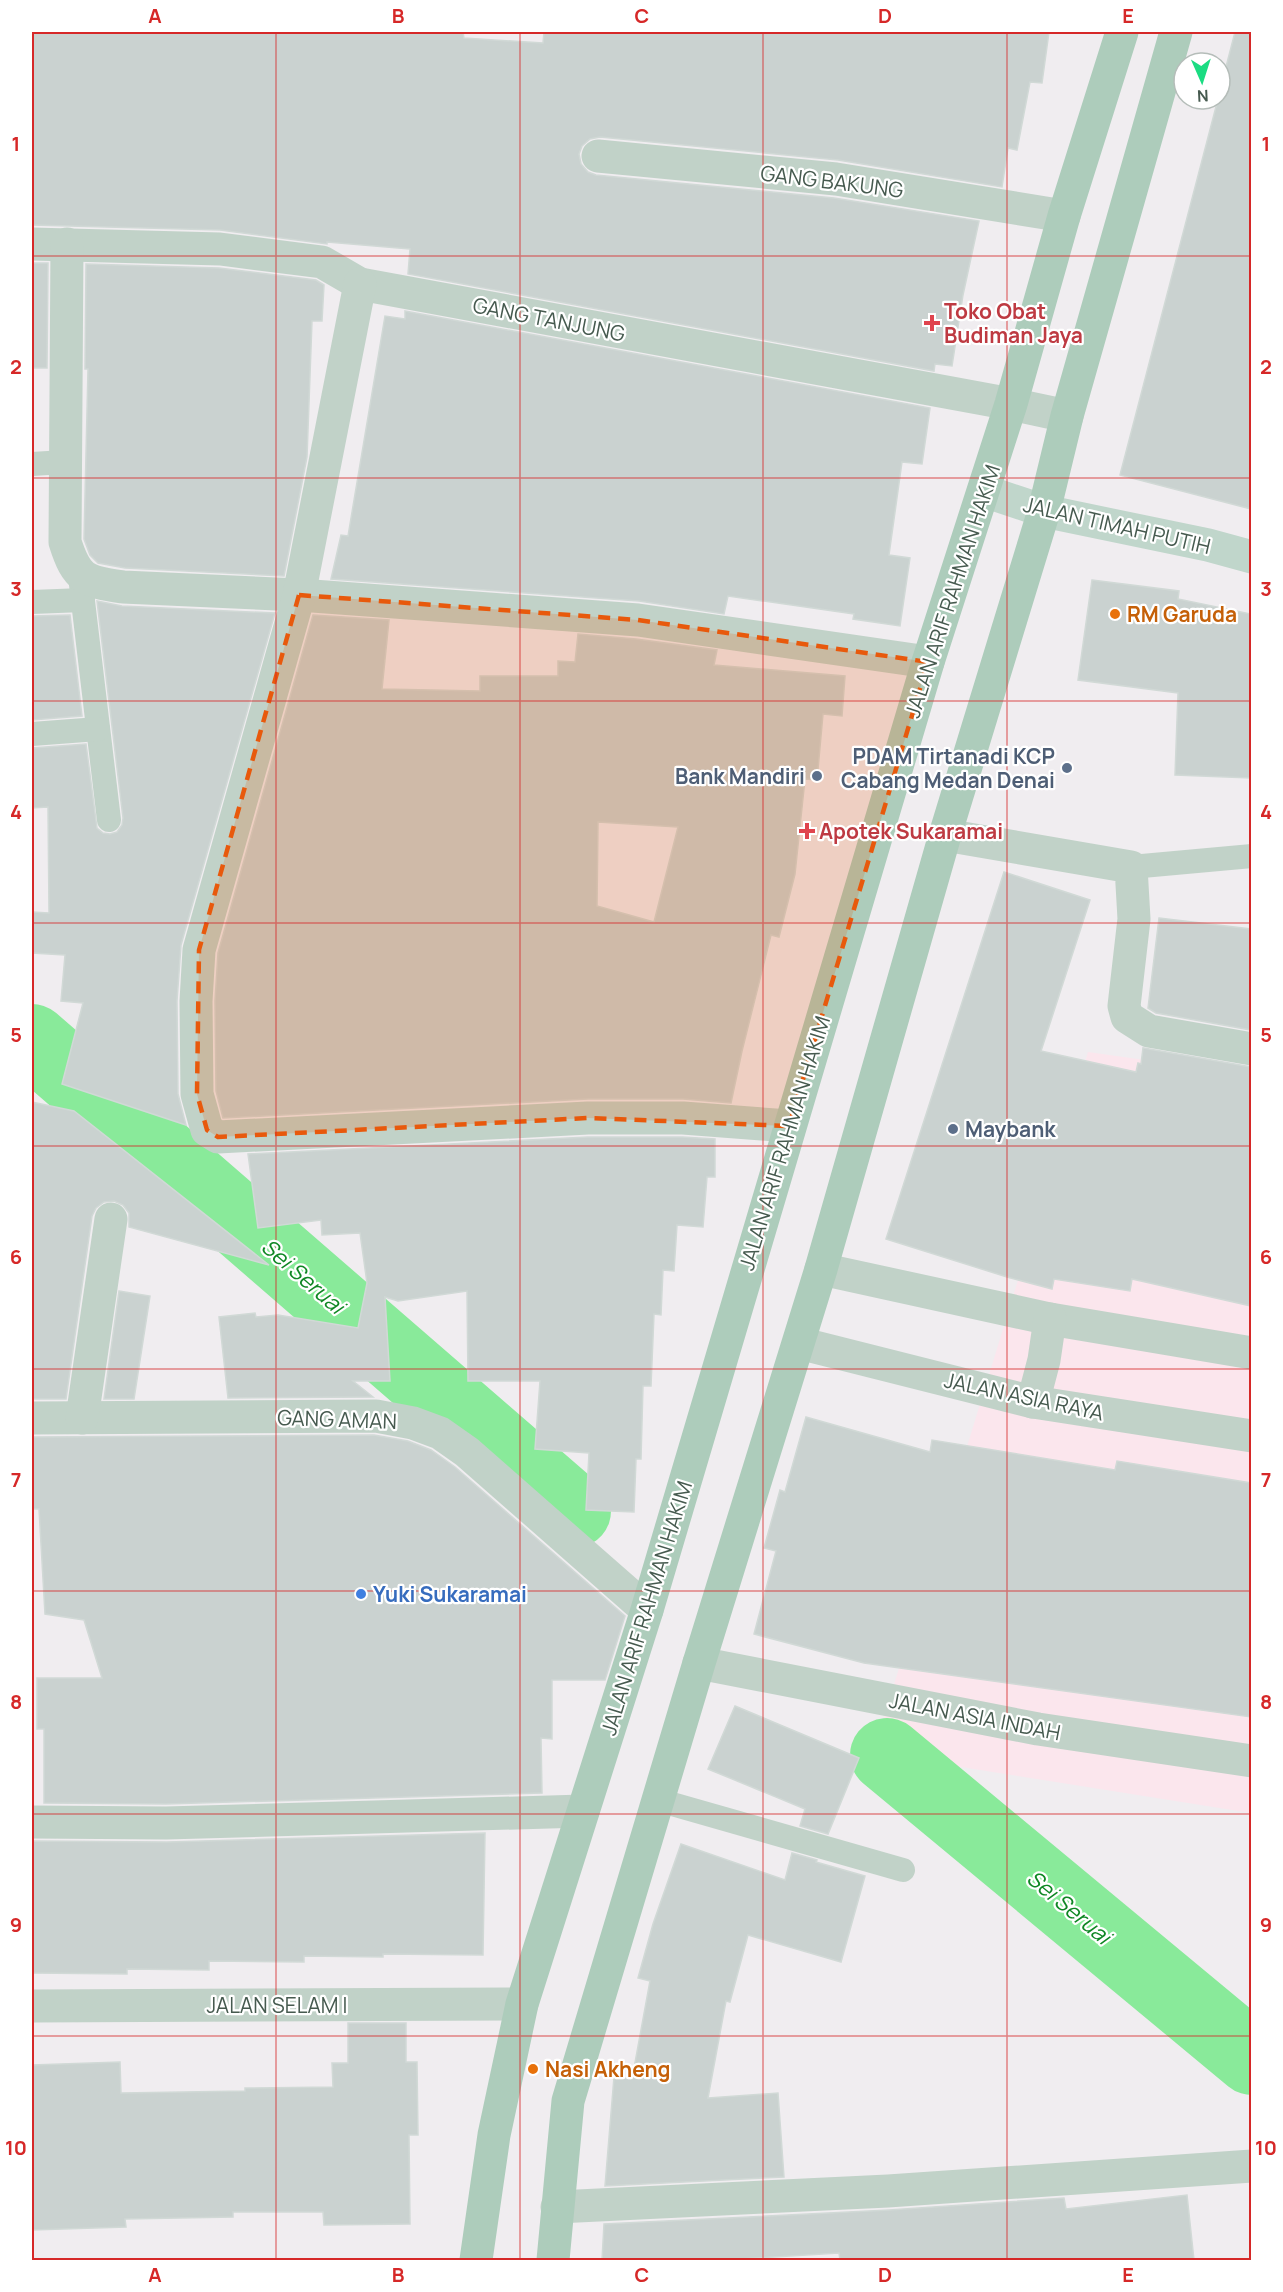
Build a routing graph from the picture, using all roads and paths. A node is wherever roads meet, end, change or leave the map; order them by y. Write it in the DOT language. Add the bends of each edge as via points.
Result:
graph roads {
  1 [pos="1122,32"];
  2 [pos="1176,32"];
  3 [pos="598,156"];
  4 [pos="1064,216"];
  5 [pos="32,244"];
  6 [pos="67,244"];
  7 [pos="360,284"];
  8 [pos="1011,404"];
  9 [pos="1067,416"];
  10 [pos="64,462"];
  11 [pos="32,464"];
  12 [pos="984,491"];
  13 [pos="1044,511"];
  14 [pos="1251,557"];
  15 [pos="82,588"];
  16 [pos="299,595"];
  17 [pos="32,602"];
  18 [pos="928,662"];
  19 [pos="98,729"];
  20 [pos="32,734"];
  21 [pos="109,820"];
  22 [pos="945,835"];
  23 [pos="1251,856"];
  24 [pos="1131,867"];
  25 [pos="1251,1049"];
  26 [pos="789,1126"];
  27 [pos="111,1218"];
  28 [pos="821,1269"];
  29 [pos="1050,1319"];
  30 [pos="799,1343"];
  31 [pos="1251,1353"];
  32 [pos="1033,1402"];
  33 [pos="32,1418"];
  34 [pos="82,1418"];
  35 [pos="1251,1436"];
  36 [pos="647,1610"];
  37 [pos="699,1663"];
  38 [pos="1251,1761"];
  39 [pos="658,1800"];
  40 [pos="583,1811"];
  41 [pos="32,1822"];
  42 [pos="903,1870"];
  43 [pos="522,2004"];
  44 [pos="32,2007"];
  45 [pos="1251,2166"];
  46 [pos="557,2207"];
  47 [pos="476,2260"];
  48 [pos="553,2260"];
  1 -- 4 [label="main road, JALAN ARIF RAHMAN HAKIM"];
  2 -- 9 [label="main road"];
  3 -- 4 [label="street, GANG BAKUNG" via="836,179"];
  4 -- 8 [label="main road, JALAN ARIF RAHMAN HAKIM"];
  5 -- 6 [label="street, GANG TANJUNG"];
  6 -- 7 [label="street, GANG TANJUNG" via="220,249 322,262"];
  6 -- 10 [label="street"];
  7 -- 8 [label="street, GANG TANJUNG"];
  7 -- 16 [label="street"];
  8 -- 9 [label="street, GANG TANJUNG"];
  8 -- 12 [label="main road, JALAN ARIF RAHMAN HAKIM"];
  9 -- 13 [label="main road"];
  10 -- 11 [label="lane"];
  10 -- 15 [label="street" via="65,542"];
  12 -- 13 [label="main road, JALAN TIMAH PUTIH"];
  12 -- 18 [label="main road, JALAN ARIF RAHMAN HAKIM"];
  13 -- 14 [label="main road, JALAN TIMAH PUTIH"];
  13 -- 22 [label="main road"];
  15 -- 16 [label="street" via="99,583"];
  15 -- 17 [label="lane"];
  15 -- 19 [label="lane"];
  16 -- 18 [label="street" via="638,620"];
  16 -- 26 [label="street" via="199,951 196,1094 207,1130 218,1137 588,1118 682,1118"];
  18 -- 26 [label="main road, JALAN ARIF RAHMAN HAKIM"];
  19 -- 20 [label="lane"];
  19 -- 21 [label="lane"];
  22 -- 24 [label="street"];
  22 -- 28 [label="main road"];
  23 -- 24 [label="lane"];
  24 -- 25 [label="street" via="1134,919 1124,1006 1127,1017 1149,1031"];
  26 -- 36 [label="main road, JALAN ARIF RAHMAN HAKIM"];
  27 -- 34 [label="street"];
  28 -- 29 [label="street"];
  28 -- 30 [label="main road"];
  29 -- 31 [label="street"];
  29 -- 32 [label="street"];
  30 -- 32 [label="street, JALAN ASIA RAYA"];
  30 -- 37 [label="main road"];
  32 -- 35 [label="street, JALAN ASIA RAYA"];
  33 -- 34 [label="street, GANG AMAN"];
  34 -- 36 [label="street, GANG AMAN" via="376,1416 440,1432"];
  36 -- 40 [label="main road, JALAN ARIF RAHMAN HAKIM"];
  37 -- 38 [label="street, JALAN ASIA INDAH" via="1038,1729"];
  37 -- 39 [label="main road"];
  39 -- 42 [label="lane"];
  39 -- 46 [label="main road" via="568,2101"];
  40 -- 41 [label="street" via="166,1823"];
  40 -- 43 [label="main road, JALAN ARIF RAHMAN HAKIM"];
  43 -- 44 [label="street, JALAN SELAM I"];
  43 -- 47 [label="main road, JALAN ARIF RAHMAN HAKIM" via="495,2135"];
  45 -- 46 [label="street" via="888,2191"];
  46 -- 48 [label="main road"];
}
